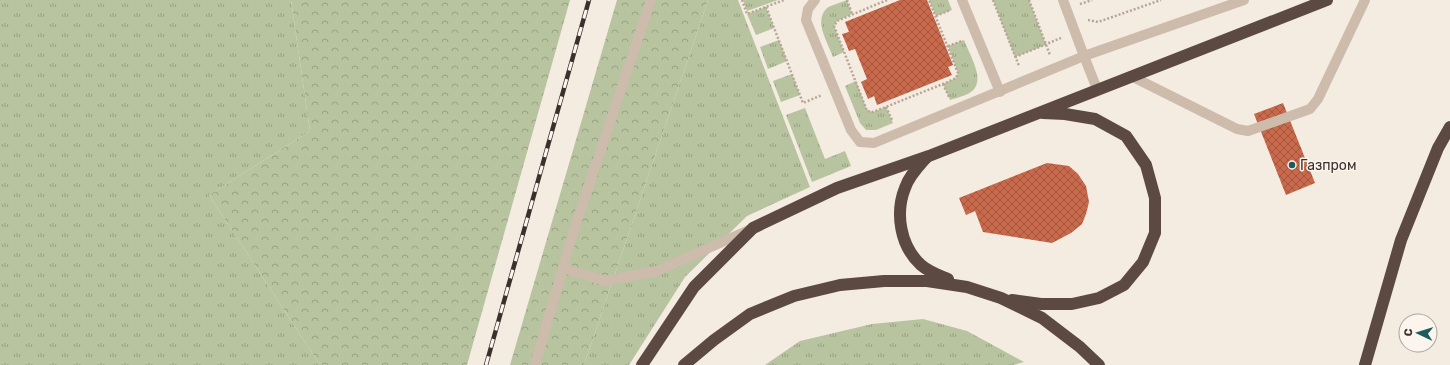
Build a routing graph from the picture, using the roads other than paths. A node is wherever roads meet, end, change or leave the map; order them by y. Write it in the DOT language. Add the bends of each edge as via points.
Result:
graph roads {
  1 [pos="651,0"];
  2 [pos="815,0"];
  3 [pos="962,0"];
  4 [pos="1063,0"];
  5 [pos="1244,0"];
  6 [pos="1327,0"];
  7 [pos="1365,0"];
  8 [pos="1084,56"];
  9 [pos="1131,76"];
  10 [pos="1097,89"];
  11 [pos="1000,92"];
  12 [pos="1037,112"];
  13 [pos="1450,127"];
  14 [pos="928,156"];
  15 [pos="753,228"];
  16 [pos="563,268"];
  17 [pos="967,287"];
  18 [pos="1001,298"];
  19 [pos="535,365"];
  20 [pos="642,365"];
  21 [pos="684,365"];
  22 [pos="1099,365"];
  23 [pos="1365,365"];
  1 -- 16 [label="lane"];
  2 -- 11 [label="lane" via="808,9 806,20 851,130 860,142 874,143"];
  3 -- 11 [label="lane"];
  4 -- 8 [label="lane"];
  5 -- 8 [label="lane"];
  6 -- 9 [label="highway"];
  7 -- 9 [label="lane" via="1318,99 1310,109 1248,131 1237,129"];
  8 -- 10 [label="lane"];
  8 -- 11 [label="lane"];
  9 -- 10 [label="highway"];
  10 -- 12 [label="highway"];
  12 -- 14 [label="highway"];
  12 -- 18 [label="highway" via="1095,120 1126,136 1146,165 1155,198 1155,233 1144,262 1124,285 1099,298 1072,304 1041,304"];
  13 -- 23 [label="highway" via="1438,148 1402,240"];
  14 -- 15 [label="highway" via="838,188"];
  14 -- 17 [label="highway" via="914,171 904,188 899,212 902,235 920,264 933,273"];
  15 -- 16 [label="lane" via="657,271 605,281"];
  15 -- 20 [label="highway" via="694,286"];
  16 -- 19 [label="lane"];
  17 -- 18 [label="highway"];
  17 -- 21 [label="highway" via="926,281 884,280 840,285 794,296 750,314"];
  18 -- 22 [label="highway" via="1042,318"];
}
